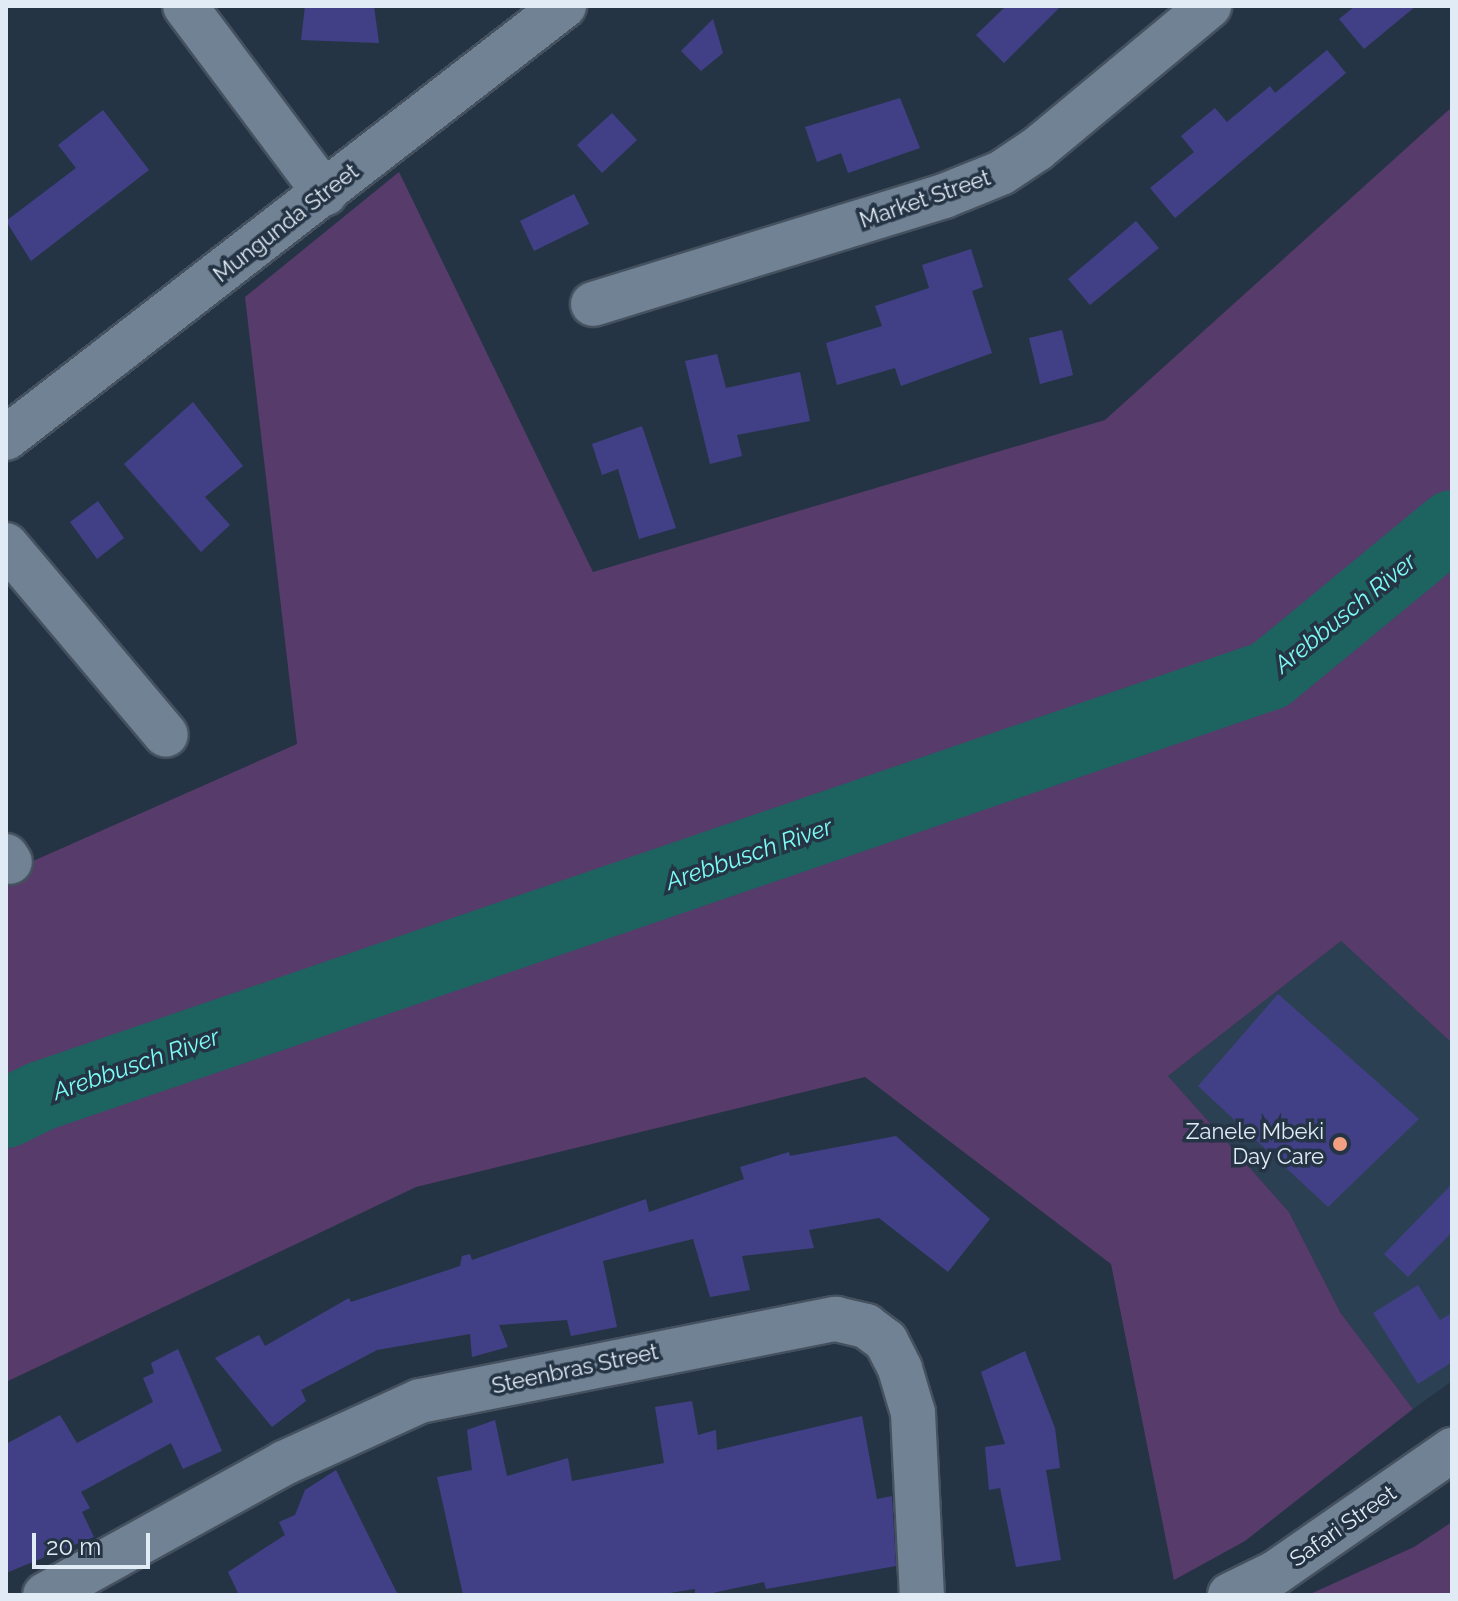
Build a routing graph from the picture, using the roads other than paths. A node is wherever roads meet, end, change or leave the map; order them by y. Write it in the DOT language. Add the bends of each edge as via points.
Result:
graph roads {
  1 [pos="185,6"];
  2 [pos="564,6"];
  3 [pos="1209,6"];
  4 [pos="325,193"];
  5 [pos="593,304"];
  6 [pos="6,438"];
  7 [pos="6,545"];
  8 [pos="166,735"];
  9 [pos="1452,1450"];
  10 [pos="45,1595"];
  11 [pos="922,1595"];
  12 [pos="1230,1595"];
  1 -- 4 [label="street"];
  2 -- 4 [label="street, Mungunda Street"];
  3 -- 5 [label="street, Market Street" via="1001,173 944,196"];
  4 -- 6 [label="street, Mungunda Street"];
  7 -- 8 [label="street"];
  9 -- 12 [label="street, Safari Street" via="1275,1573"];
  10 -- 11 [label="street, Steenbras Street" via="284,1463 420,1401 836,1319 866,1326 886,1341 900,1369 913,1413"];
}
